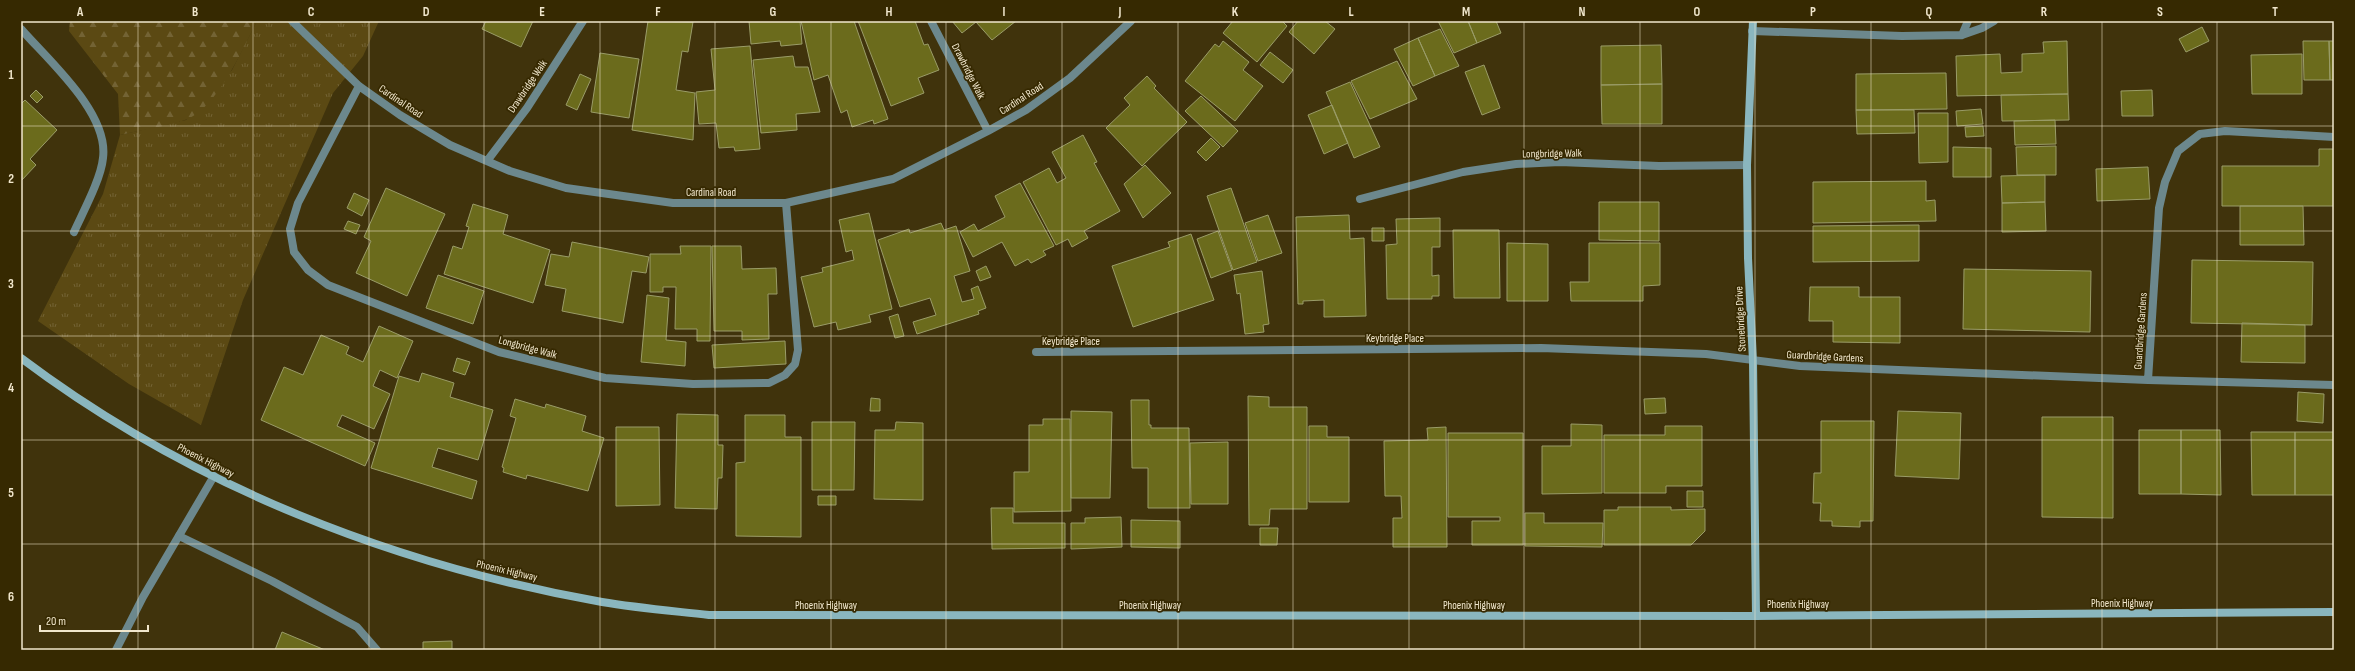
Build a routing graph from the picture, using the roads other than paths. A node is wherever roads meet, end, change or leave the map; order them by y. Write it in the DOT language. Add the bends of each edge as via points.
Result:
graph roads {
  1 [pos="292,21"];
  2 [pos="583,21"];
  3 [pos="931,21"];
  4 [pos="1131,21"];
  5 [pos="1753,21"];
  6 [pos="1968,21"];
  7 [pos="1994,21"];
  8 [pos="21,29"];
  9 [pos="1752,31"];
  10 [pos="1962,35"];
  11 [pos="359,86"];
  12 [pos="988,131"];
  13 [pos="2334,137"];
  14 [pos="487,161"];
  15 [pos="1747,165"];
  16 [pos="1360,199"];
  17 [pos="786,203"];
  18 [pos="74,232"];
  19 [pos="1036,352"];
  20 [pos="21,358"];
  21 [pos="1753,361"];
  22 [pos="2148,380"];
  23 [pos="2334,385"];
  24 [pos="214,476"];
  25 [pos="179,536"];
  26 [pos="2334,612"];
  27 [pos="1756,616"];
  28 [pos="116,650"];
  29 [pos="377,650"];
  1 -- 11 [label="street, Cardinal Road"];
  2 -- 14 [label="street, Drawbridge Walk" via="527,108"];
  3 -- 12 [label="street, Drawbridge Walk"];
  4 -- 12 [label="street, Cardinal Road" via="1070,78 1026,110"];
  5 -- 9 [label="main road, Stonebridge Drive"];
  6 -- 10 [label="street"];
  7 -- 10 [label="street"];
  8 -- 18 [label="street" via="70,84 95,118 103,139 103,159"];
  9 -- 10 [label="street" via="1902,36"];
  9 -- 15 [label="main road, Stonebridge Drive"];
  11 -- 14 [label="street, Cardinal Road" via="400,115"];
  11 -- 17 [label="street, Longbridge Walk" via="298,203 290,229 294,252 308,270 328,285 499,352 605,378 693,384 770,383 795,364 798,350"];
  12 -- 17 [label="street, Cardinal Road" via="893,180"];
  13 -- 22 [label="street, Guardbridge Gardens" via="2225,131 2200,134 2178,151 2159,208"];
  14 -- 17 [label="street, Cardinal Road" via="510,171 566,188 673,203"];
  15 -- 16 [label="street, Longbridge Walk" via="1659,166 1560,162 1516,164 1463,172"];
  15 -- 21 [label="main road, Stonebridge Drive"];
  19 -- 21 [label="street, Keybridge Place" via="1541,348 1706,354"];
  20 -- 24 [label="main road, Phoenix Highway" via="65,391 171,455"];
  21 -- 22 [label="street, Guardbridge Gardens" via="1808,367"];
  21 -- 27 [label="main road, Stonebridge Drive"];
  22 -- 23 [label="street"];
  24 -- 25 [label="street"];
  24 -- 27 [label="main road, Phoenix Highway" via="271,504 363,540 485,577 603,602 709,615"];
  25 -- 28 [label="street"];
  25 -- 29 [label="street" via="272,581 357,627"];
  26 -- 27 [label="main road, Phoenix Highway"];
}
